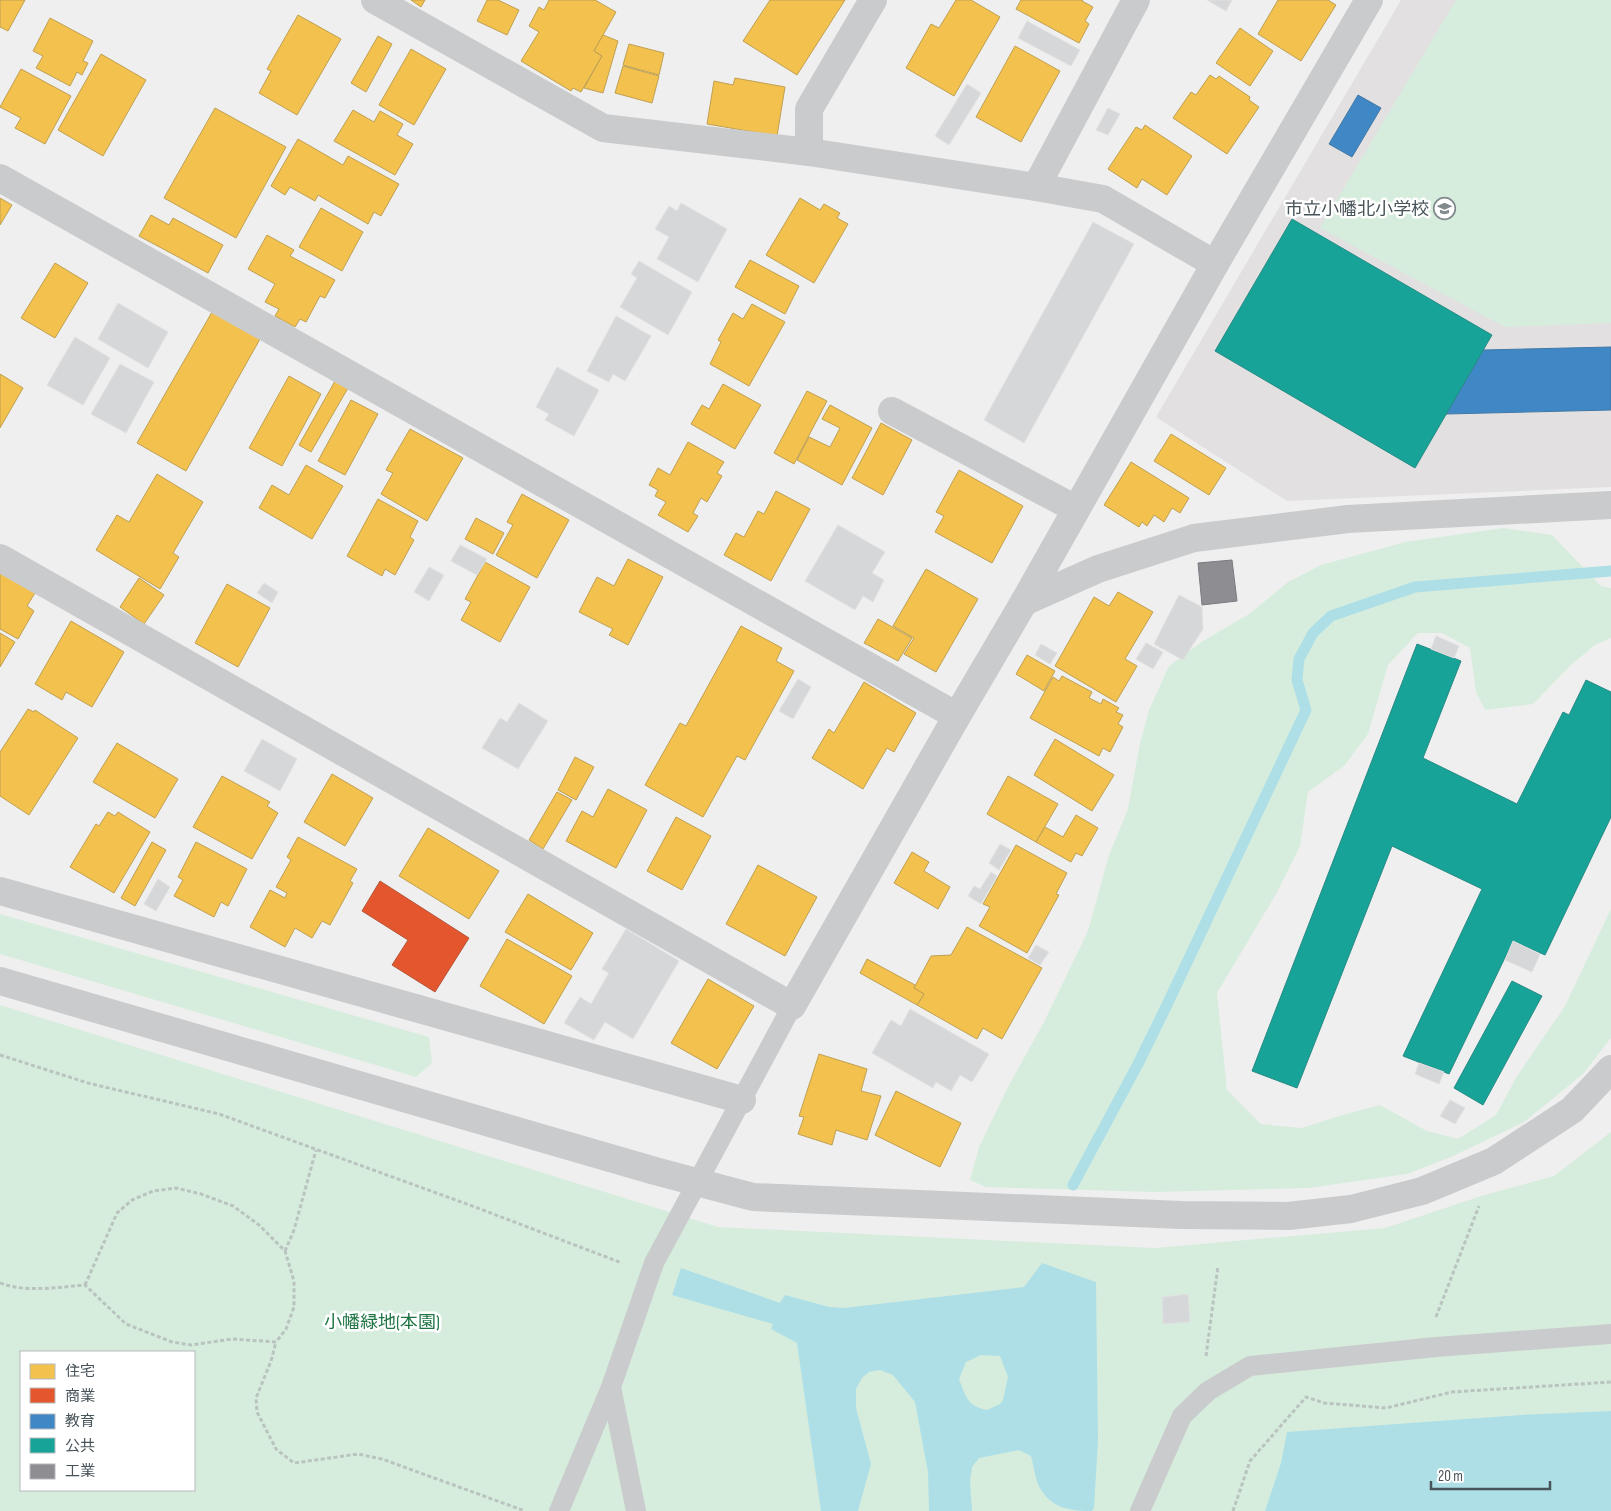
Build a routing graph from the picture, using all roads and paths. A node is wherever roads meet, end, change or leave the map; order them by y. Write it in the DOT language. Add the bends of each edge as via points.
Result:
graph roads {
  1 [pos="375,0"];
  2 [pos="873,0"];
  3 [pos="1136,0"];
  4 [pos="1369,0"];
  5 [pos="810,152"];
  6 [pos="0,178"];
  7 [pos="1036,187"];
  8 [pos="1215,264"];
  9 [pos="892,411"];
  10 [pos="1611,505"];
  11 [pos="1076,509"];
  12 [pos="0,558"];
  13 [pos="1024,602"];
  14 [pos="956,716"];
  15 [pos="0,891"];
  16 [pos="0,980"];
  17 [pos="792,1006"];
  18 [pos="0,1055"];
  19 [pos="1611,1069"];
  20 [pos="742,1100"];
  21 [pos="316,1150"];
  22 [pos="1480,1206"];
  23 [pos="285,1251"];
  24 [pos="1218,1266"];
  25 [pos="650,1274"];
  26 [pos="0,1283"];
  27 [pos="85,1285"];
  28 [pos="1611,1334"];
  29 [pos="276,1342"];
  30 [pos="1423,1348"];
  31 [pos="1611,1382"];
  32 [pos="611,1387"];
  33 [pos="1208,1391"];
  34 [pos="525,1511"];
  35 [pos="560,1511"];
  36 [pos="636,1511"];
  37 [pos="1140,1511"];
  38 [pos="1233,1511"];
  1 -- 5 [label="street" via="603,128"];
  2 -- 5 [label="street" via="809,109"];
  3 -- 7 [label="street"];
  4 -- 8 [label="street"];
  5 -- 7 [label="street"];
  6 -- 14 [label="street"];
  7 -- 8 [label="street" via="1103,199"];
  8 -- 11 [label="street"];
  9 -- 11 [label="street"];
  10 -- 13 [label="street" via="1348,519 1194,538 1098,569"];
  11 -- 13 [label="street"];
  12 -- 17 [label="street"];
  13 -- 14 [label="street"];
  14 -- 17 [label="street"];
  15 -- 20 [label="street"];
  16 -- 19 [label="street" via="753,1197 1181,1215 1288,1216 1351,1209 1422,1191 1494,1161 1572,1110"];
  17 -- 20 [label="lane"];
  18 -- 21 [label="path" via="88,1083 219,1114"];
  20 -- 25 [label="lane"];
  21 -- 23 [label="path"];
  21 -- 25 [label="path"];
  22 -- 30 [label="path"];
  23 -- 27 [label="path" via="234,1206 176,1188 153,1191 132,1200 117,1213"];
  23 -- 29 [label="path" via="294,1282 294,1306 286,1329"];
  24 -- 33 [label="path" via="1204,1373"];
  25 -- 32 [label="lane"];
  26 -- 27 [label="path" via="11,1288"];
  27 -- 29 [label="path" via="126,1324 172,1342 191,1345 232,1340"];
  28 -- 30 [label="lane"];
  29 -- 34 [label="path" via="256,1398 257,1412 276,1449 294,1463 358,1454 382,1459"];
  30 -- 33 [label="lane" via="1250,1366"];
  31 -- 38 [label="path" via="1452,1392 1386,1408 1324,1403 1306,1398 1250,1461"];
  32 -- 35 [label="lane"];
  32 -- 36 [label="lane"];
  33 -- 37 [label="lane" via="1182,1416"];
}
